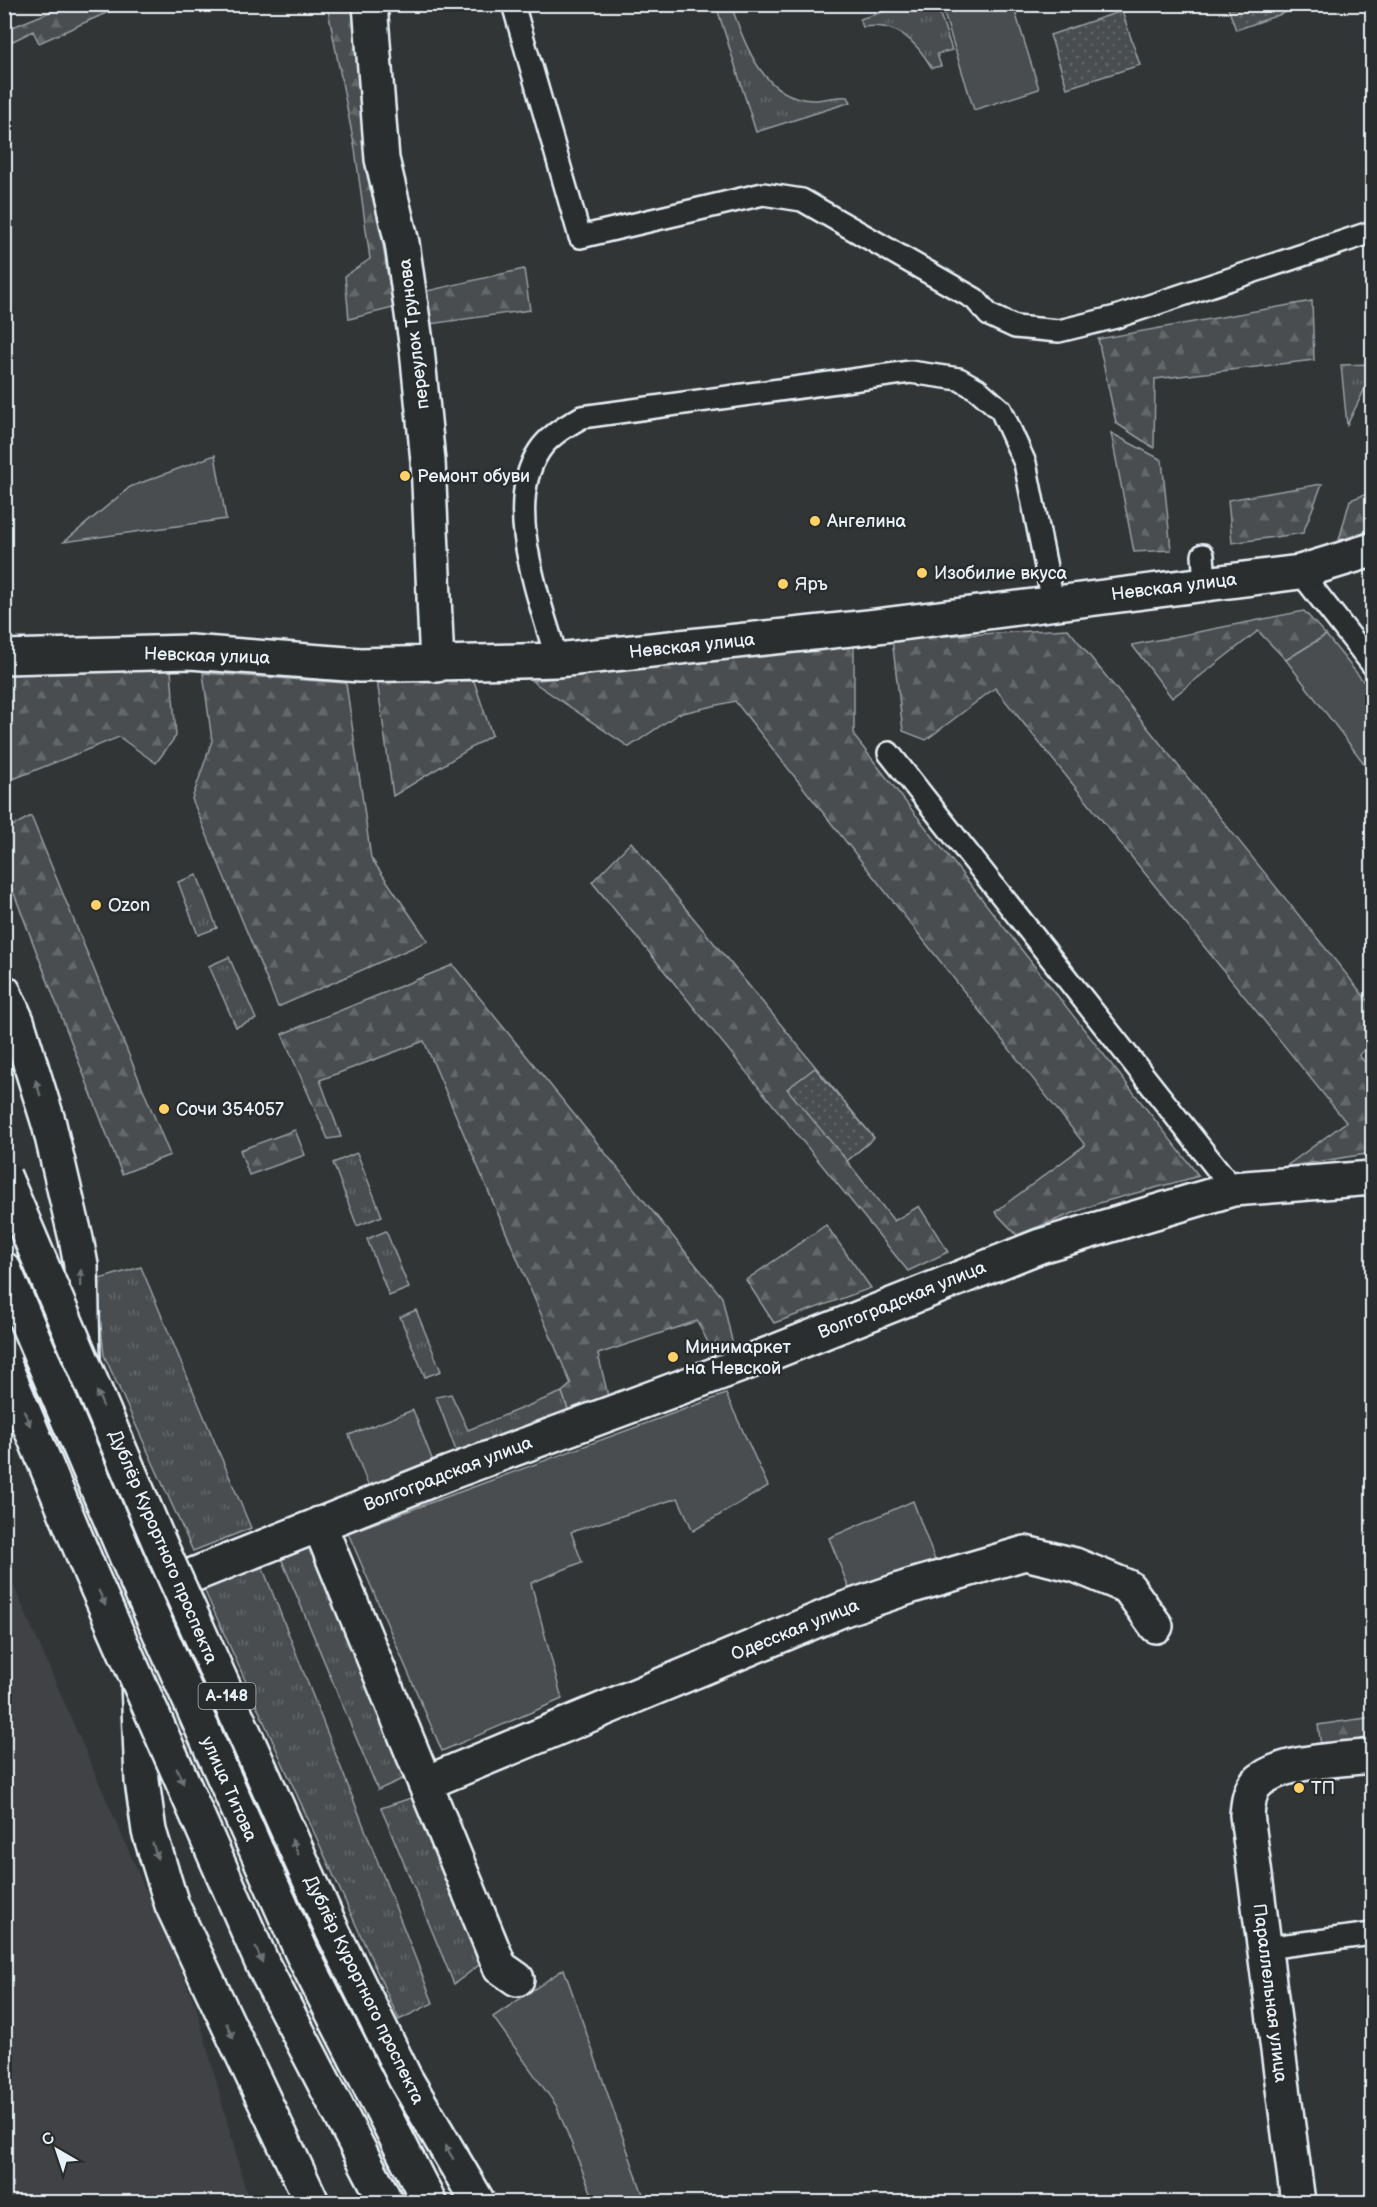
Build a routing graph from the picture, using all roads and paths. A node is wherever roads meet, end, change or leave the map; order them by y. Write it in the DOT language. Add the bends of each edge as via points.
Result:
graph roads {
  1 [pos="370,4"];
  2 [pos="513,4"];
  3 [pos="1372,232"];
  4 [pos="1372,550"];
  5 [pos="1300,572"];
  6 [pos="1053,602"];
  7 [pos="4,657"];
  8 [pos="557,660"];
  9 [pos="1372,664"];
  10 [pos="436,665"];
  11 [pos="889,753"];
  12 [pos="4,992"];
  13 [pos="4,1176"];
  14 [pos="1372,1178"];
  15 [pos="1233,1189"];
  16 [pos="4,1269"];
  17 [pos="83,1358"];
  18 [pos="4,1364"];
  19 [pos="319,1524"];
  20 [pos="141,1589"];
  21 [pos="1156,1626"];
  22 [pos="1372,1756"];
  23 [pos="426,1783"];
  24 [pos="1372,1934"];
  25 [pos="1264,1948"];
  26 [pos="517,1980"];
  27 [pos="312,2202"];
  28 [pos="386,2202"];
  29 [pos="429,2202"];
  30 [pos="478,2202"];
  31 [pos="1298,2202"];
  1 -- 10 [label="street, переулок Трунова" via="382,159 402,243 417,349 428,461"];
  2 -- 3 [label="lane" via="579,237 763,194 802,200 975,299 989,315 1015,327 1059,331"];
  4 -- 5 [label="street, Невская улица"];
  5 -- 6 [label="street, Невская улица" via="1204,569"];
  5 -- 9 [label="lane"];
  6 -- 8 [label="street, Невская улица" via="869,627"];
  6 -- 8 [label="lane" via="1025,463 1001,410 959,379 909,372 582,417 558,431 539,450 527,476 523,506 529,554"];
  7 -- 10 [label="street, Невская улица" via="190,652 360,665"];
  8 -- 10 [label="street, Невская улица"];
  11 -- 15 [label="lane"];
  17 -- 12 [label="street, А-148, one-way" via="81,1264 76,1239 49,1124"];
  13 -- 17 [label="street, Дублёр Курортного проспекта / А-148, bridge"];
  14 -- 15 [label="street, Волгоградская улица"];
  15 -- 19 [label="street, Волгоградская улица" via="1040,1246 749,1362"];
  16 -- 20 [label="street, улица Титова"];
  30 -- 17 [label="street, Дублёр Курортного проспекта / А-148, one-way, bridge" via="405,2078 333,1932 159,1542"];
  18 -- 28 [label="street, one-way, bridge" via="91,1574 263,1965"];
  19 -- 20 [label="street, Волгоградская улица"];
  19 -- 23 [label="street"];
  20 -- 27 [label="street, one-way" via="142,1781 149,1831 172,1905"];
  20 -- 29 [label="street, улица Титова" via="302,1953"];
  21 -- 23 [label="street, Одесская улица" via="1128,1587 1075,1565 1025,1553 844,1609"];
  22 -- 25 [label="street, Параллельная улица" via="1288,1767 1256,1784 1247,1815"];
  23 -- 26 [label="street" via="501,1967"];
  24 -- 25 [label="lane"];
  25 -- 31 [label="street, Параллельная улица"];
}
